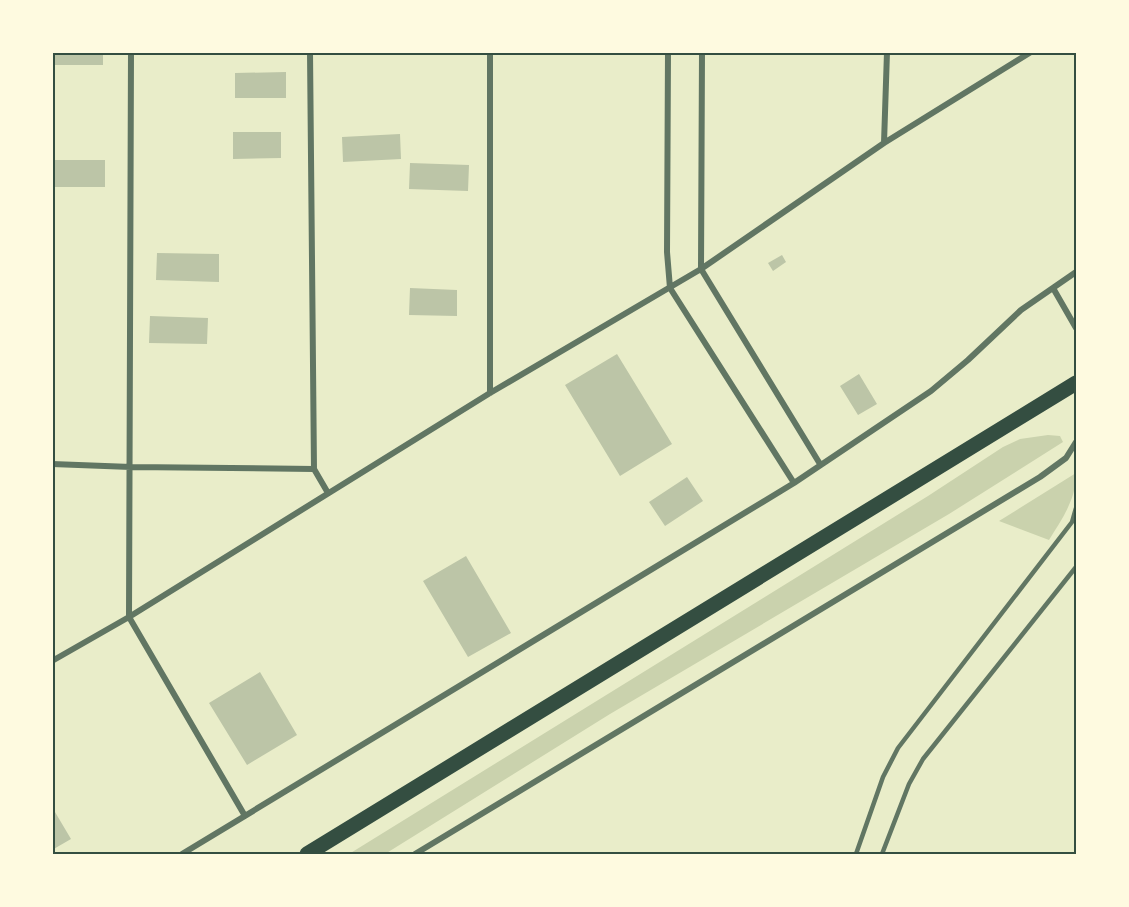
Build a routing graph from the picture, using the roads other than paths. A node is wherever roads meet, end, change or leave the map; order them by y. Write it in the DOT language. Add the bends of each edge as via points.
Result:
graph roads {
  1 [pos="131,52"];
  2 [pos="310,52"];
  3 [pos="490,52"];
  4 [pos="668,52"];
  5 [pos="702,52"];
  6 [pos="887,52"];
  7 [pos="1031,52"];
  8 [pos="884,143"];
  9 [pos="701,269"];
  10 [pos="1077,272"];
  11 [pos="670,288"];
  12 [pos="1053,288"];
  13 [pos="1077,328"];
  14 [pos="1076,387"];
  15 [pos="490,393"];
  16 [pos="1077,442"];
  17 [pos="52,464"];
  18 [pos="820,465"];
  19 [pos="131,467"];
  20 [pos="314,469"];
  21 [pos="794,483"];
  22 [pos="328,493"];
  23 [pos="1076,512"];
  24 [pos="1077,567"];
  25 [pos="129,617"];
  26 [pos="52,661"];
  27 [pos="245,816"];
  28 [pos="183,855"];
  29 [pos="307,855"];
  30 [pos="415,855"];
  31 [pos="856,855"];
  32 [pos="882,855"];
  1 -- 19 [label="street"];
  2 -- 20 [label="street"];
  3 -- 15 [label="street"];
  4 -- 11 [label="street"];
  5 -- 9 [label="street"];
  6 -- 8 [label="street"];
  7 -- 8 [label="street"];
  8 -- 9 [label="street"];
  9 -- 11 [label="street"];
  9 -- 18 [label="street"];
  10 -- 12 [label="street"];
  11 -- 15 [label="street"];
  11 -- 21 [label="street"];
  12 -- 13 [label="street"];
  12 -- 18 [label="street" via="1021,310 931,391"];
  14 -- 29 [label="main road"];
  15 -- 22 [label="street"];
  16 -- 30 [label="street" via="1066,458 1040,477"];
  17 -- 19 [label="street"];
  18 -- 21 [label="street"];
  19 -- 20 [label="street"];
  19 -- 25 [label="street"];
  20 -- 22 [label="street"];
  21 -- 27 [label="street"];
  22 -- 25 [label="street"];
  23 -- 31 [label="lane" via="898,748 883,777"];
  24 -- 32 [label="lane" via="923,759 909,784"];
  25 -- 26 [label="street"];
  25 -- 27 [label="street"];
  27 -- 28 [label="street"];
}
